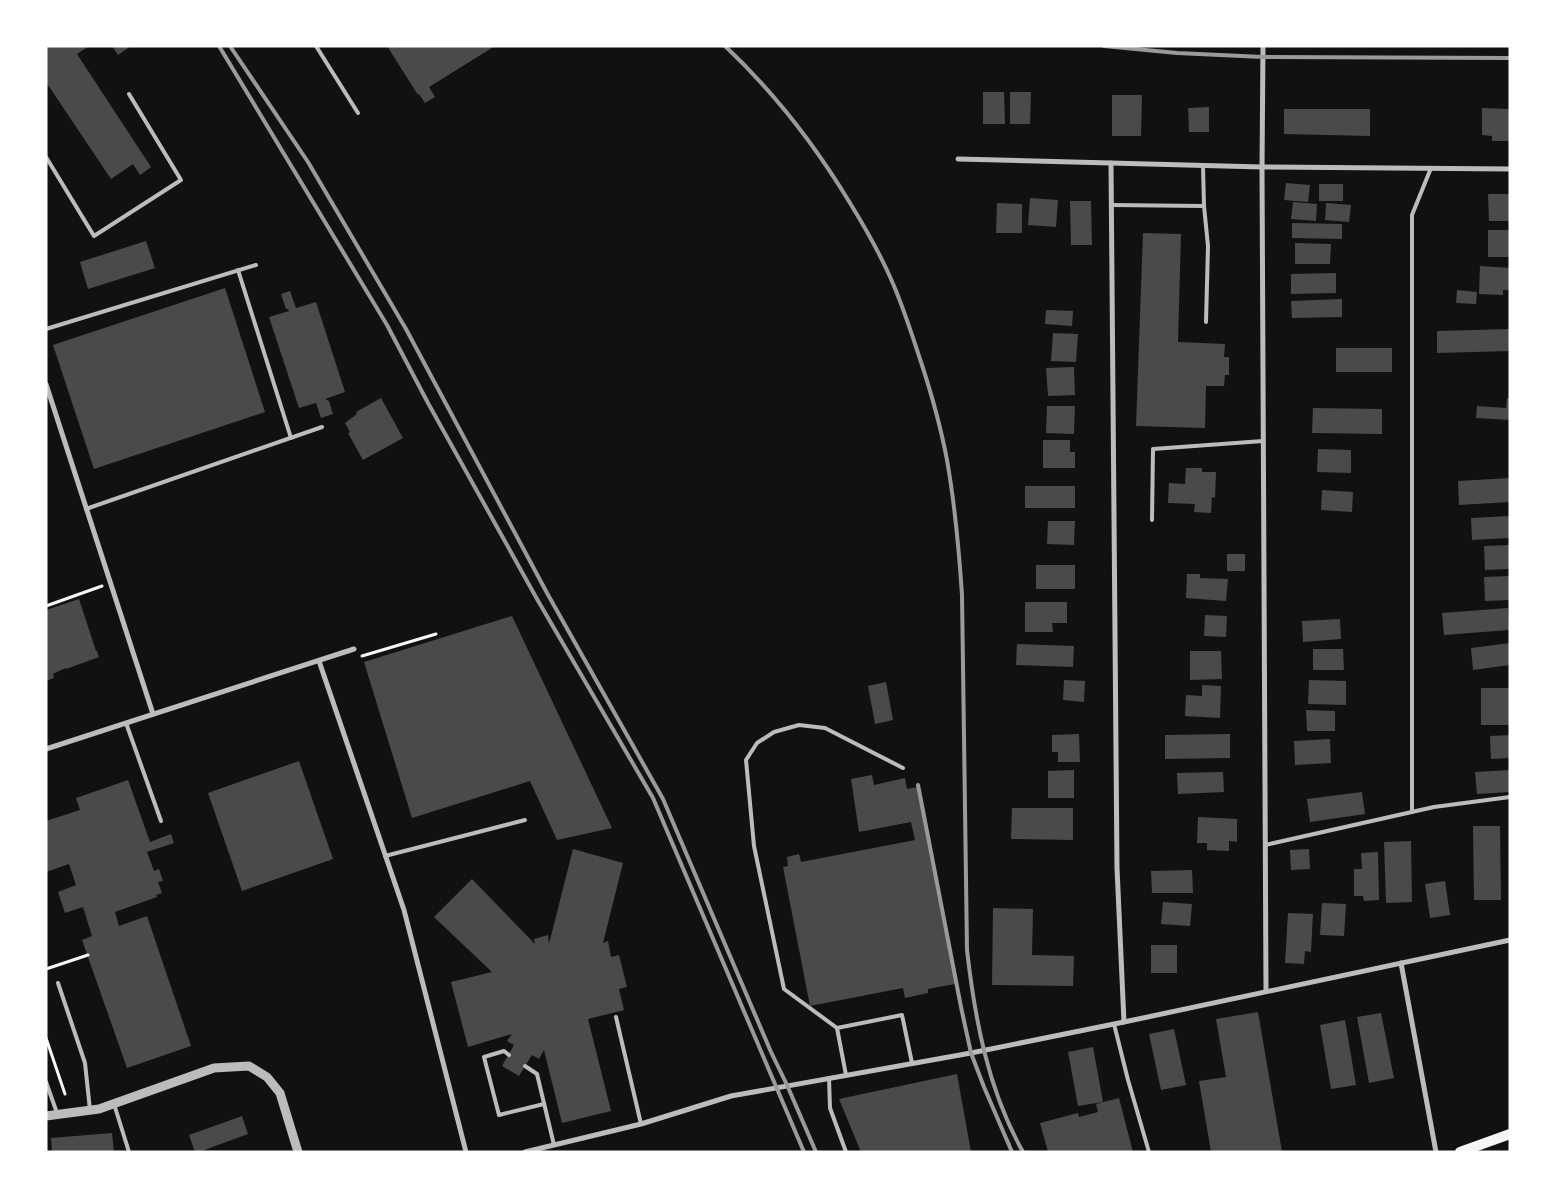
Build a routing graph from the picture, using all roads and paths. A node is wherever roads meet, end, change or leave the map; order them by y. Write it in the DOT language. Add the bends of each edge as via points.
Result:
graph roads {
  1 [pos="316,46"];
  2 [pos="1263,46"];
  3 [pos="129,94"];
  4 [pos="358,113"];
  5 [pos="46,157"];
  6 [pos="958,159"];
  7 [pos="1111,163"];
  8 [pos="1203,166"];
  9 [pos="1262,167"];
  10 [pos="1431,168"];
  11 [pos="1510,169"];
  12 [pos="1111,205"];
  13 [pos="1204,206"];
  14 [pos="256,265"];
  15 [pos="238,270"];
  16 [pos="1206,322"];
  17 [pos="48,329"];
  18 [pos="46,384"];
  19 [pos="322,426"];
  20 [pos="292,438"];
  21 [pos="1263,441"];
  22 [pos="86,508"];
  23 [pos="1152,520"];
  24 [pos="110,583"];
  25 [pos="46,606"];
  26 [pos="436,634"];
  27 [pos="354,649"];
  28 [pos="354,658"];
  29 [pos="319,661"];
  30 [pos="153,714"];
  31 [pos="126,723"];
  32 [pos="46,749"];
  33 [pos="903,768"];
  34 [pos="1510,797"];
  35 [pos="1412,812"];
  36 [pos="525,820"];
  37 [pos="161,821"];
  38 [pos="1265,845"];
  39 [pos="385,856"];
  40 [pos="1510,940"];
  41 [pos="88,955"];
  42 [pos="1401,963"];
  43 [pos="46,969"];
  44 [pos="58,983"];
  45 [pos="1266,991"];
  46 [pos="616,1017"];
  47 [pos="1124,1022"];
  48 [pos="1114,1024"];
  49 [pos="837,1028"];
  50 [pos="46,1038"];
  51 [pos="508,1055"];
  52 [pos="912,1063"];
  53 [pos="526,1066"];
  54 [pos="846,1075"];
  55 [pos="829,1078"];
  56 [pos="46,1082"];
  57 [pos="65,1094"];
  58 [pos="114,1103"];
  59 [pos="544,1104"];
  60 [pos="90,1110"];
  61 [pos="58,1115"];
  62 [pos="46,1116"];
  63 [pos="641,1124"];
  64 [pos="1510,1134"];
  65 [pos="554,1145"];
  66 [pos="129,1152"];
  67 [pos="298,1152"];
  68 [pos="466,1152"];
  69 [pos="525,1152"];
  70 [pos="846,1152"];
  71 [pos="1149,1152"];
  72 [pos="1436,1152"];
  73 [pos="1460,1152"];
  1 -- 4 [label="lane"];
  2 -- 9 [label="street"];
  3 -- 5 [label="lane" via="181,180 94,236"];
  6 -- 7 [label="street"];
  7 -- 8 [label="street"];
  7 -- 12 [label="street"];
  8 -- 9 [label="street"];
  8 -- 13 [label="lane"];
  9 -- 10 [label="street"];
  9 -- 21 [label="street"];
  10 -- 11 [label="street"];
  10 -- 35 [label="lane" via="1412,215"];
  12 -- 13 [label="lane"];
  12 -- 47 [label="street" via="1117,868"];
  13 -- 16 [label="lane" via="1208,246"];
  14 -- 15 [label="lane"];
  15 -- 17 [label="lane"];
  15 -- 20 [label="lane"];
  18 -- 22 [label="street"];
  19 -- 20 [label="lane"];
  20 -- 22 [label="lane"];
  21 -- 23 [label="lane" via="1153,449"];
  21 -- 38 [label="street"];
  22 -- 24 [label="street"];
  24 -- 25 [label="path"];
  24 -- 30 [label="street"];
  26 -- 28 [label="path"];
  27 -- 29 [label="street"];
  29 -- 30 [label="street"];
  29 -- 39 [label="street"];
  30 -- 31 [label="street"];
  31 -- 32 [label="street"];
  31 -- 37 [label="lane"];
  33 -- 49 [label="lane" via="825,728 799,725 774,732 757,742 746,760 754,846 784,989"];
  34 -- 35 [label="lane"];
  35 -- 38 [label="lane"];
  36 -- 39 [label="lane"];
  38 -- 45 [label="street"];
  39 -- 68 [label="street" via="413,943"];
  40 -- 42 [label="street"];
  41 -- 43 [label="path"];
  42 -- 45 [label="street"];
  42 -- 72 [label="street"];
  44 -- 60 [label="lane" via="85,1063"];
  45 -- 47 [label="street"];
  46 -- 63 [label="lane"];
  47 -- 48 [label="street"];
  48 -- 52 [label="street"];
  48 -- 71 [label="lane"];
  49 -- 52 [label="lane" via="902,1014"];
  49 -- 54 [label="lane"];
  50 -- 57 [label="path"];
  51 -- 59 [label="lane" via="504,1051 484,1057 499,1115"];
  52 -- 54 [label="street"];
  53 -- 59 [label="lane" via="536,1074"];
  54 -- 55 [label="street"];
  55 -- 63 [label="street" via="731,1096"];
  55 -- 70 [label="lane" via="830,1108"];
  56 -- 61 [label="lane"];
  58 -- 60 [label="street"];
  58 -- 66 [label="lane"];
  58 -- 67 [label="street" via="214,1068 249,1066 267,1077 280,1094"];
  59 -- 65 [label="lane"];
  60 -- 61 [label="street"];
  61 -- 62 [label="street"];
  63 -- 65 [label="street"];
  64 -- 73 [label="main road"];
  65 -- 69 [label="street"];
}
